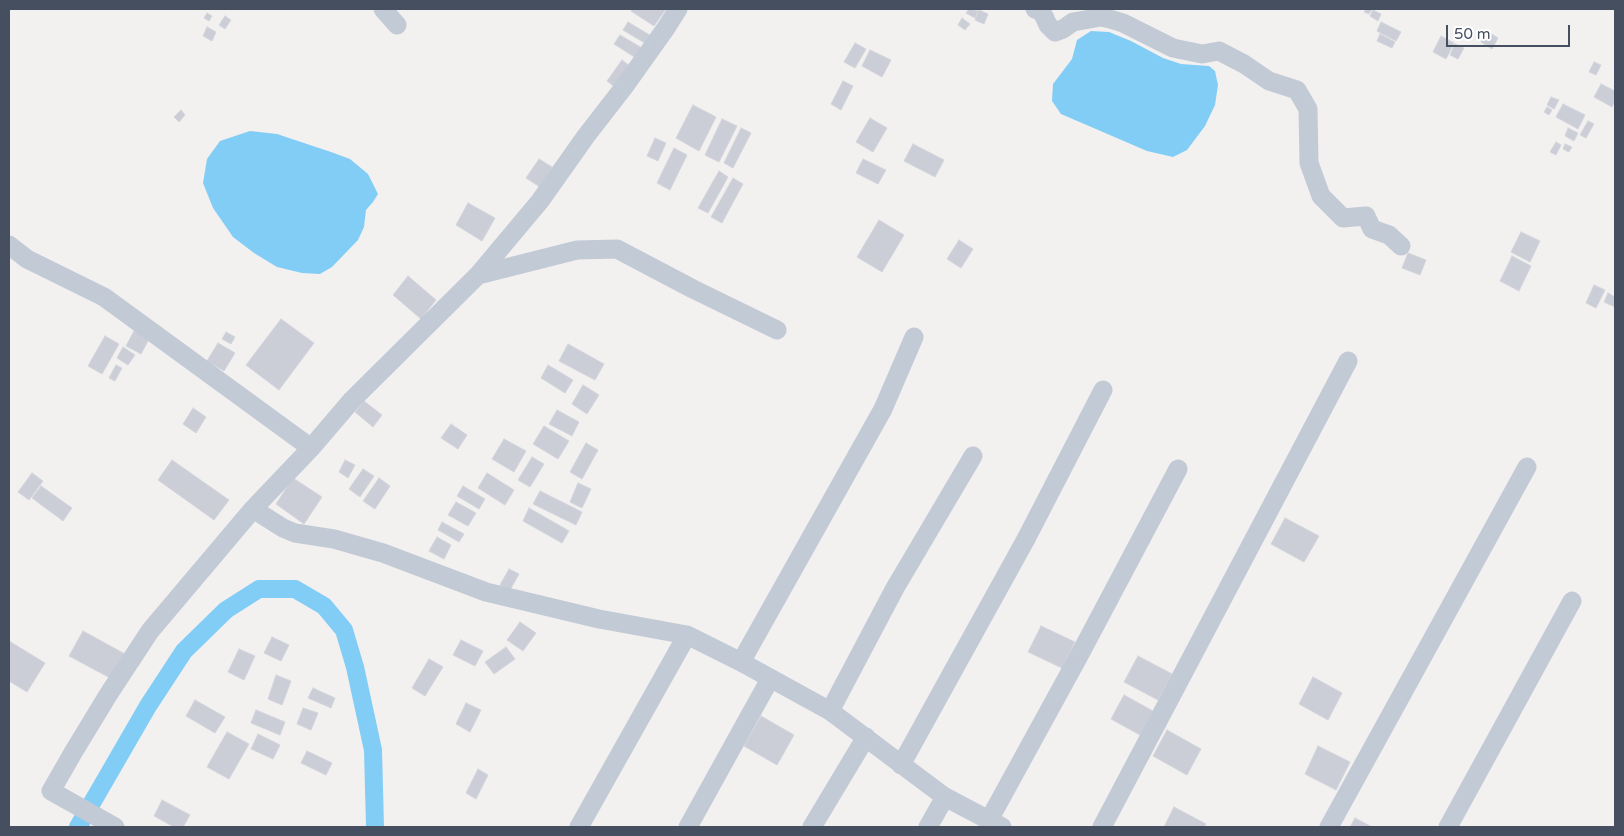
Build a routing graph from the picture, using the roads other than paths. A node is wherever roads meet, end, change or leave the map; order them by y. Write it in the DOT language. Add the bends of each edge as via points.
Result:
graph roads {
  1 [pos="383,9"];
  2 [pos="678,9"];
  3 [pos="1035,9"];
  4 [pos="1122,14"];
  5 [pos="397,26"];
  6 [pos="9,245"];
  7 [pos="1401,246"];
  8 [pos="478,275"];
  9 [pos="777,330"];
  10 [pos="914,337"];
  11 [pos="1348,362"];
  12 [pos="1103,390"];
  13 [pos="311,448"];
  14 [pos="973,456"];
  15 [pos="1528,466"];
  16 [pos="1178,469"];
  17 [pos="253,509"];
  18 [pos="1572,601"];
  19 [pos="687,635"];
  20 [pos="741,662"];
  21 [pos="770,679"];
  22 [pos="830,711"];
  23 [pos="866,737"];
  24 [pos="901,765"];
  25 [pos="945,797"];
  26 [pos="995,824"];
  27 [pos="114,827"];
  28 [pos="579,827"];
  29 [pos="688,827"];
  30 [pos="812,827"];
  31 [pos="928,827"];
  32 [pos="1102,827"];
  33 [pos="1329,827"];
  34 [pos="1448,827"];
  1 -- 5 [label="street"];
  2 -- 8 [label="street" via="540,201"];
  3 -- 4 [label="street" via="1042,12 1055,32 1073,22"];
  4 -- 7 [label="street" via="1123,23 1173,48 1202,54 1219,51 1270,81 1297,90 1308,109 1309,163 1321,196 1343,218 1366,216 1372,229 1389,235"];
  6 -- 13 [label="street" via="27,259 104,297"];
  8 -- 9 [label="street" via="577,250 617,249"];
  8 -- 13 [label="street" via="352,400"];
  10 -- 20 [label="street" via="883,408"];
  11 -- 32 [label="street"];
  12 -- 24 [label="street" via="1026,539"];
  13 -- 17 [label="street"];
  14 -- 22 [label="street" via="894,588"];
  15 -- 33 [label="street"];
  16 -- 26 [label="street"];
  17 -- 19 [label="street" via="295,533 334,539 383,553 486,592 599,619"];
  17 -- 27 [label="street" via="150,631 51,791"];
  18 -- 34 [label="street"];
  19 -- 20 [label="street"];
  19 -- 28 [label="street"];
  20 -- 21 [label="street"];
  21 -- 22 [label="street"];
  21 -- 29 [label="street"];
  22 -- 23 [label="street"];
  23 -- 24 [label="street"];
  23 -- 30 [label="street"];
  24 -- 25 [label="street"];
  25 -- 26 [label="street"];
  25 -- 31 [label="street"];
}
